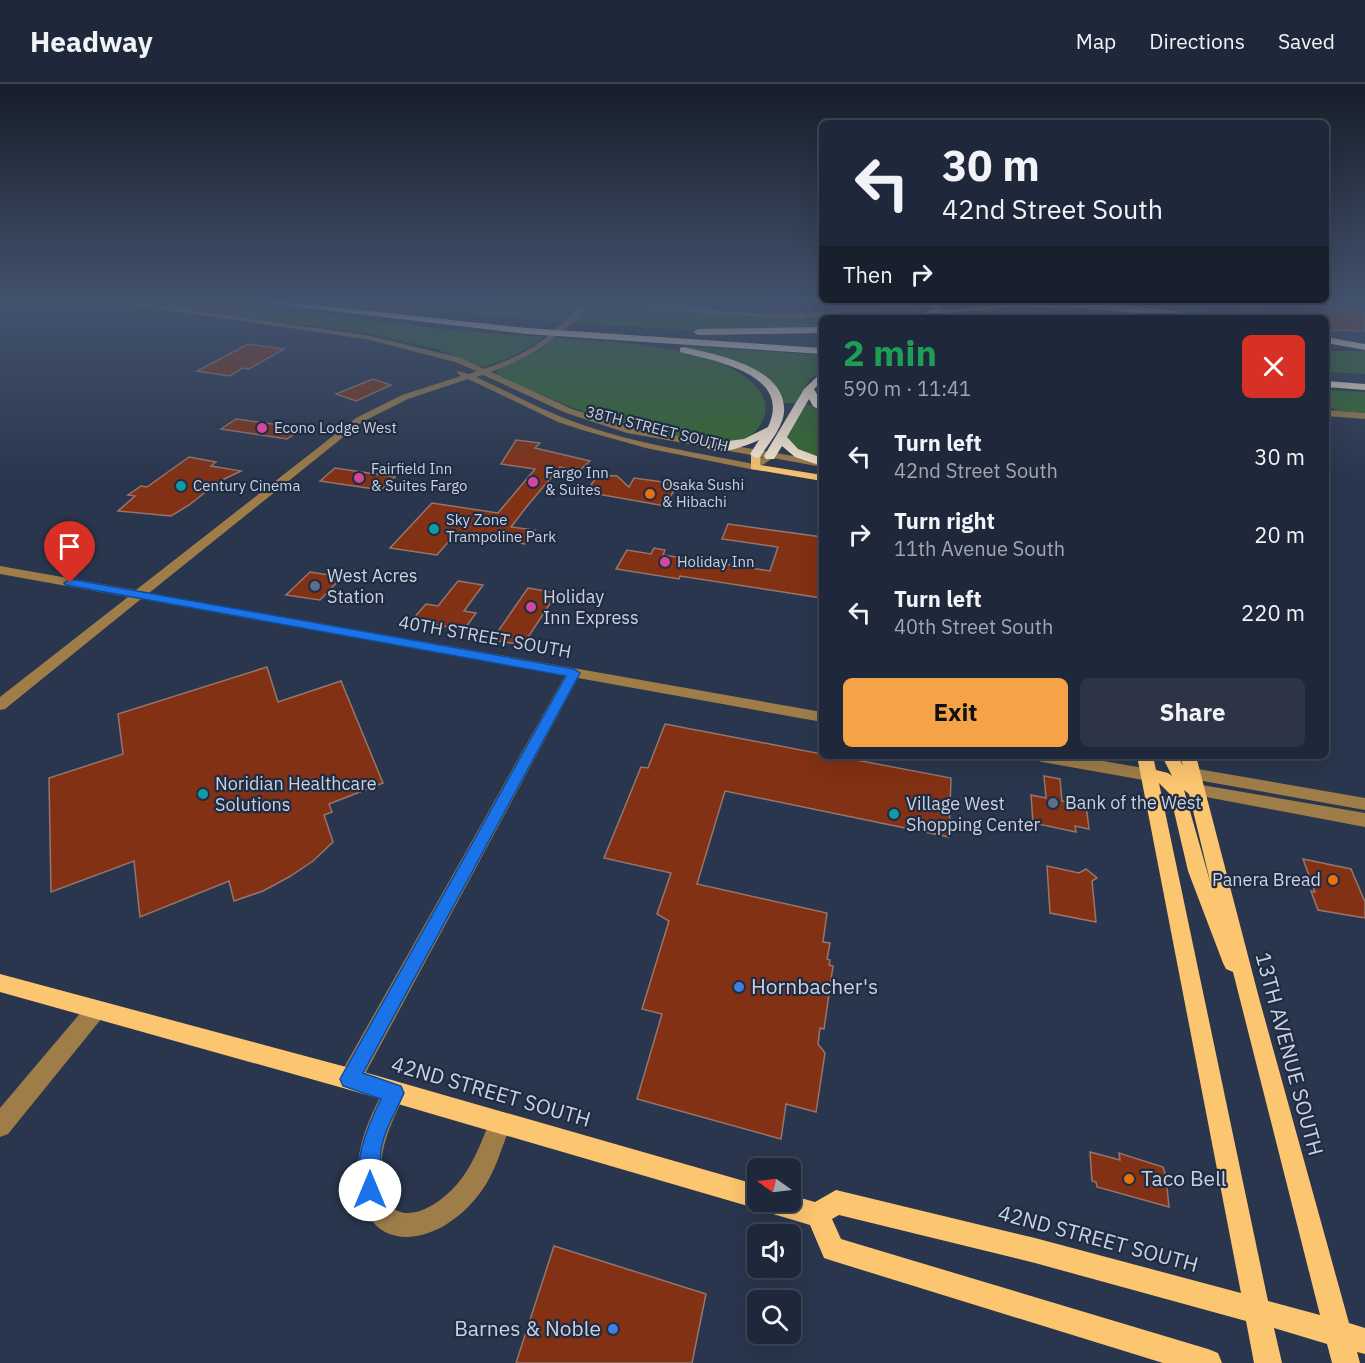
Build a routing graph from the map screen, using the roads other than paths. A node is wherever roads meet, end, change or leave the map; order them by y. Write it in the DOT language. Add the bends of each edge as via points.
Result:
graph roads {
  1 [pos="437,361"];
  2 [pos="459,361"];
  3 [pos="508,361"];
  4 [pos="720,361"];
  5 [pos="480,371"];
  6 [pos="466,375"];
  7 [pos="1330,375"];
  8 [pos="1365,377"];
  9 [pos="819,378"];
  10 [pos="1329,384"];
  11 [pos="1365,387"];
  12 [pos="809,389"];
  13 [pos="819,406"];
  14 [pos="1329,413"];
  15 [pos="1365,416"];
  16 [pos="774,424"];
  17 [pos="782,438"];
  18 [pos="712,447"];
  19 [pos="756,454"];
  20 [pos="770,456"];
  21 [pos="819,462"];
  22 [pos="819,463"];
  23 [pos="755,467"];
  24 [pos="819,478"];
  25 [pos="0,570"];
  26 [pos="139,595"];
  27 [pos="574,673"];
  28 [pos="0,705"];
  29 [pos="819,716"];
  30 [pos="1077,759"];
  31 [pos="1171,759"];
  32 [pos="1189,759"];
  33 [pos="1147,765"];
  34 [pos="1194,782"];
  35 [pos="1365,804"];
  36 [pos="1365,820"];
  37 [pos="0,983"];
  38 [pos="1249,998"];
  39 [pos="95,1011"];
  40 [pos="350,1079"];
  41 [pos="394,1093"];
  42 [pos="500,1124"];
  43 [pos="0,1126"];
  44 [pos="747,1194"];
  45 [pos="801,1210"];
  46 [pos="818,1215"];
  47 [pos="1257,1310"];
  48 [pos="1338,1333"];
  49 [pos="1365,1341"];
  50 [pos="1208,1363"];
  51 [pos="1268,1363"];
  52 [pos="1346,1363"];
  1 -- 6 [label="street, 38TH STREET SOUTH"];
  2 -- 5 [label="street, 38TH STREET SOUTH"];
  3 -- 5 [label="street"];
  4 -- 16 [label="highway" via="748,369 776,393 779,408"];
  5 -- 6 [label="street"];
  5 -- 18 [label="street, 38TH STREET SOUTH" via="569,411 630,431"];
  6 -- 23 [label="street, 38TH STREET SOUTH" via="585,428"];
  6 -- 26 [label="street" via="408,395 369,414"];
  7 -- 8 [label="highway"];
  9 -- 12 [label="highway"];
  10 -- 11 [label="highway"];
  12 -- 13 [label="highway"];
  12 -- 17 [label="highway"];
  14 -- 15 [label="street"];
  16 -- 18 [label="highway" via="737,446"];
  16 -- 19 [label="highway"];
  17 -- 20 [label="highway"];
  17 -- 21 [label="highway" via="795,453"];
  18 -- 19 [label="street, 38TH STREET SOUTH"];
  19 -- 20 [label="street, 38TH STREET SOUTH"];
  19 -- 23 [label="main road"];
  20 -- 22 [label="street, 38TH STREET SOUTH"];
  20 -- 23 [label="street"];
  23 -- 24 [label="main road, 38TH STREET SOUTH"];
  25 -- 26 [label="street, 40TH STREET SOUTH"];
  26 -- 27 [label="street, 40TH STREET SOUTH"];
  26 -- 28 [label="street"];
  27 -- 29 [label="street, 40TH STREET SOUTH"];
  27 -- 40 [label="street"];
  30 -- 33 [label="street"];
  31 -- 34 [label="main road" via="1180,777"];
  32 -- 34 [label="main road, 13TH AVENUE SOUTH"];
  33 -- 38 [label="main road" via="1177,791 1197,871"];
  33 -- 47 [label="main road"];
  34 -- 35 [label="street"];
  34 -- 36 [label="street"];
  34 -- 38 [label="main road, 13TH AVENUE SOUTH"];
  37 -- 39 [label="main road, 42ND STREET SOUTH"];
  38 -- 48 [label="main road, 13TH AVENUE SOUTH"];
  39 -- 40 [label="main road, 42ND STREET SOUTH"];
  39 -- 43 [label="street"];
  40 -- 41 [label="main road, 42ND STREET SOUTH"];
  41 -- 42 [label="main road, 42ND STREET SOUTH"];
  41 -- 42 [label="street" via="376,1129 369,1174 374,1206 392,1226 417,1225 451,1206 471,1186"];
  42 -- 44 [label="main road, 42ND STREET SOUTH"];
  45 -- 46 [label="main road"];
  46 -- 47 [label="main road, 42ND STREET SOUTH" via="836,1202 952,1228"];
  46 -- 50 [label="main road" via="833,1249"];
  47 -- 48 [label="main road, 42ND STREET SOUTH"];
  47 -- 51 [label="main road"];
  48 -- 49 [label="main road, 42ND STREET SOUTH"];
  48 -- 52 [label="main road, 13TH AVENUE SOUTH"];
}
